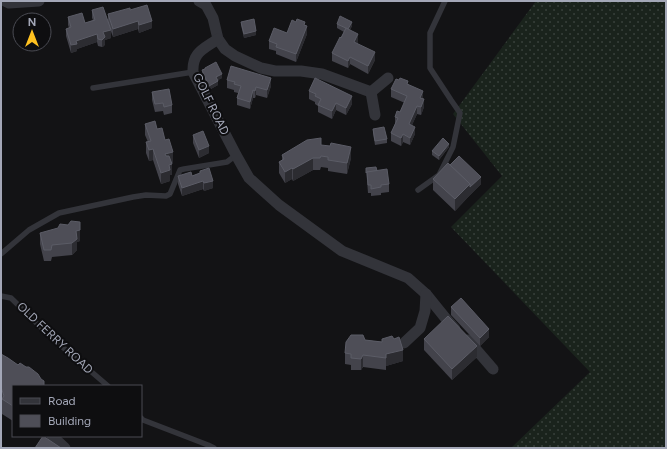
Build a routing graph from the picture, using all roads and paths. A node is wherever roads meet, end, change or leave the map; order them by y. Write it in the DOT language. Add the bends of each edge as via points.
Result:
graph roads {
  1 [pos="5,1"];
  2 [pos="39,1"];
  3 [pos="445,1"];
  4 [pos="207,2"];
  5 [pos="218,39"];
  6 [pos="193,72"];
  7 [pos="388,78"];
  8 [pos="93,88"];
  9 [pos="371,92"];
  10 [pos="375,115"];
  11 [pos="236,155"];
  12 [pos="418,190"];
  13 [pos="1,254"];
  14 [pos="426,294"];
  15 [pos="1,296"];
  16 [pos="420,328"];
  17 [pos="424,340"];
  18 [pos="404,343"];
  19 [pos="493,369"];
  20 [pos="107,385"];
  21 [pos="142,420"];
  22 [pos="53,437"];
  23 [pos="65,448"];
  24 [pos="214,448"];
  1 -- 2 [label="street"];
  3 -- 12 [label="lane" via="430,33 430,68 460,113 453,148 439,175"];
  4 -- 5 [label="street"];
  5 -- 6 [label="street, GOLF ROAD" via="197,55"];
  5 -- 9 [label="street" via="225,49 261,68 322,74"];
  6 -- 8 [label="lane"];
  6 -- 11 [label="street, GOLF ROAD"];
  7 -- 9 [label="street"];
  9 -- 10 [label="street"];
  11 -- 13 [label="lane" via="227,162 180,170 170,194 166,196 133,197 59,213 29,230"];
  11 -- 14 [label="street, GOLF ROAD" via="249,178 302,222 342,251 408,278"];
  14 -- 16 [label="street"];
  14 -- 19 [label="street, GOLF ROAD"];
  15 -- 20 [label="lane, OLD FERRY ROAD" via="11,298 52,338"];
  16 -- 17 [label="street"];
  16 -- 18 [label="street"];
  21 -- 24 [label="lane"];
  22 -- 23 [label="street"];
}
